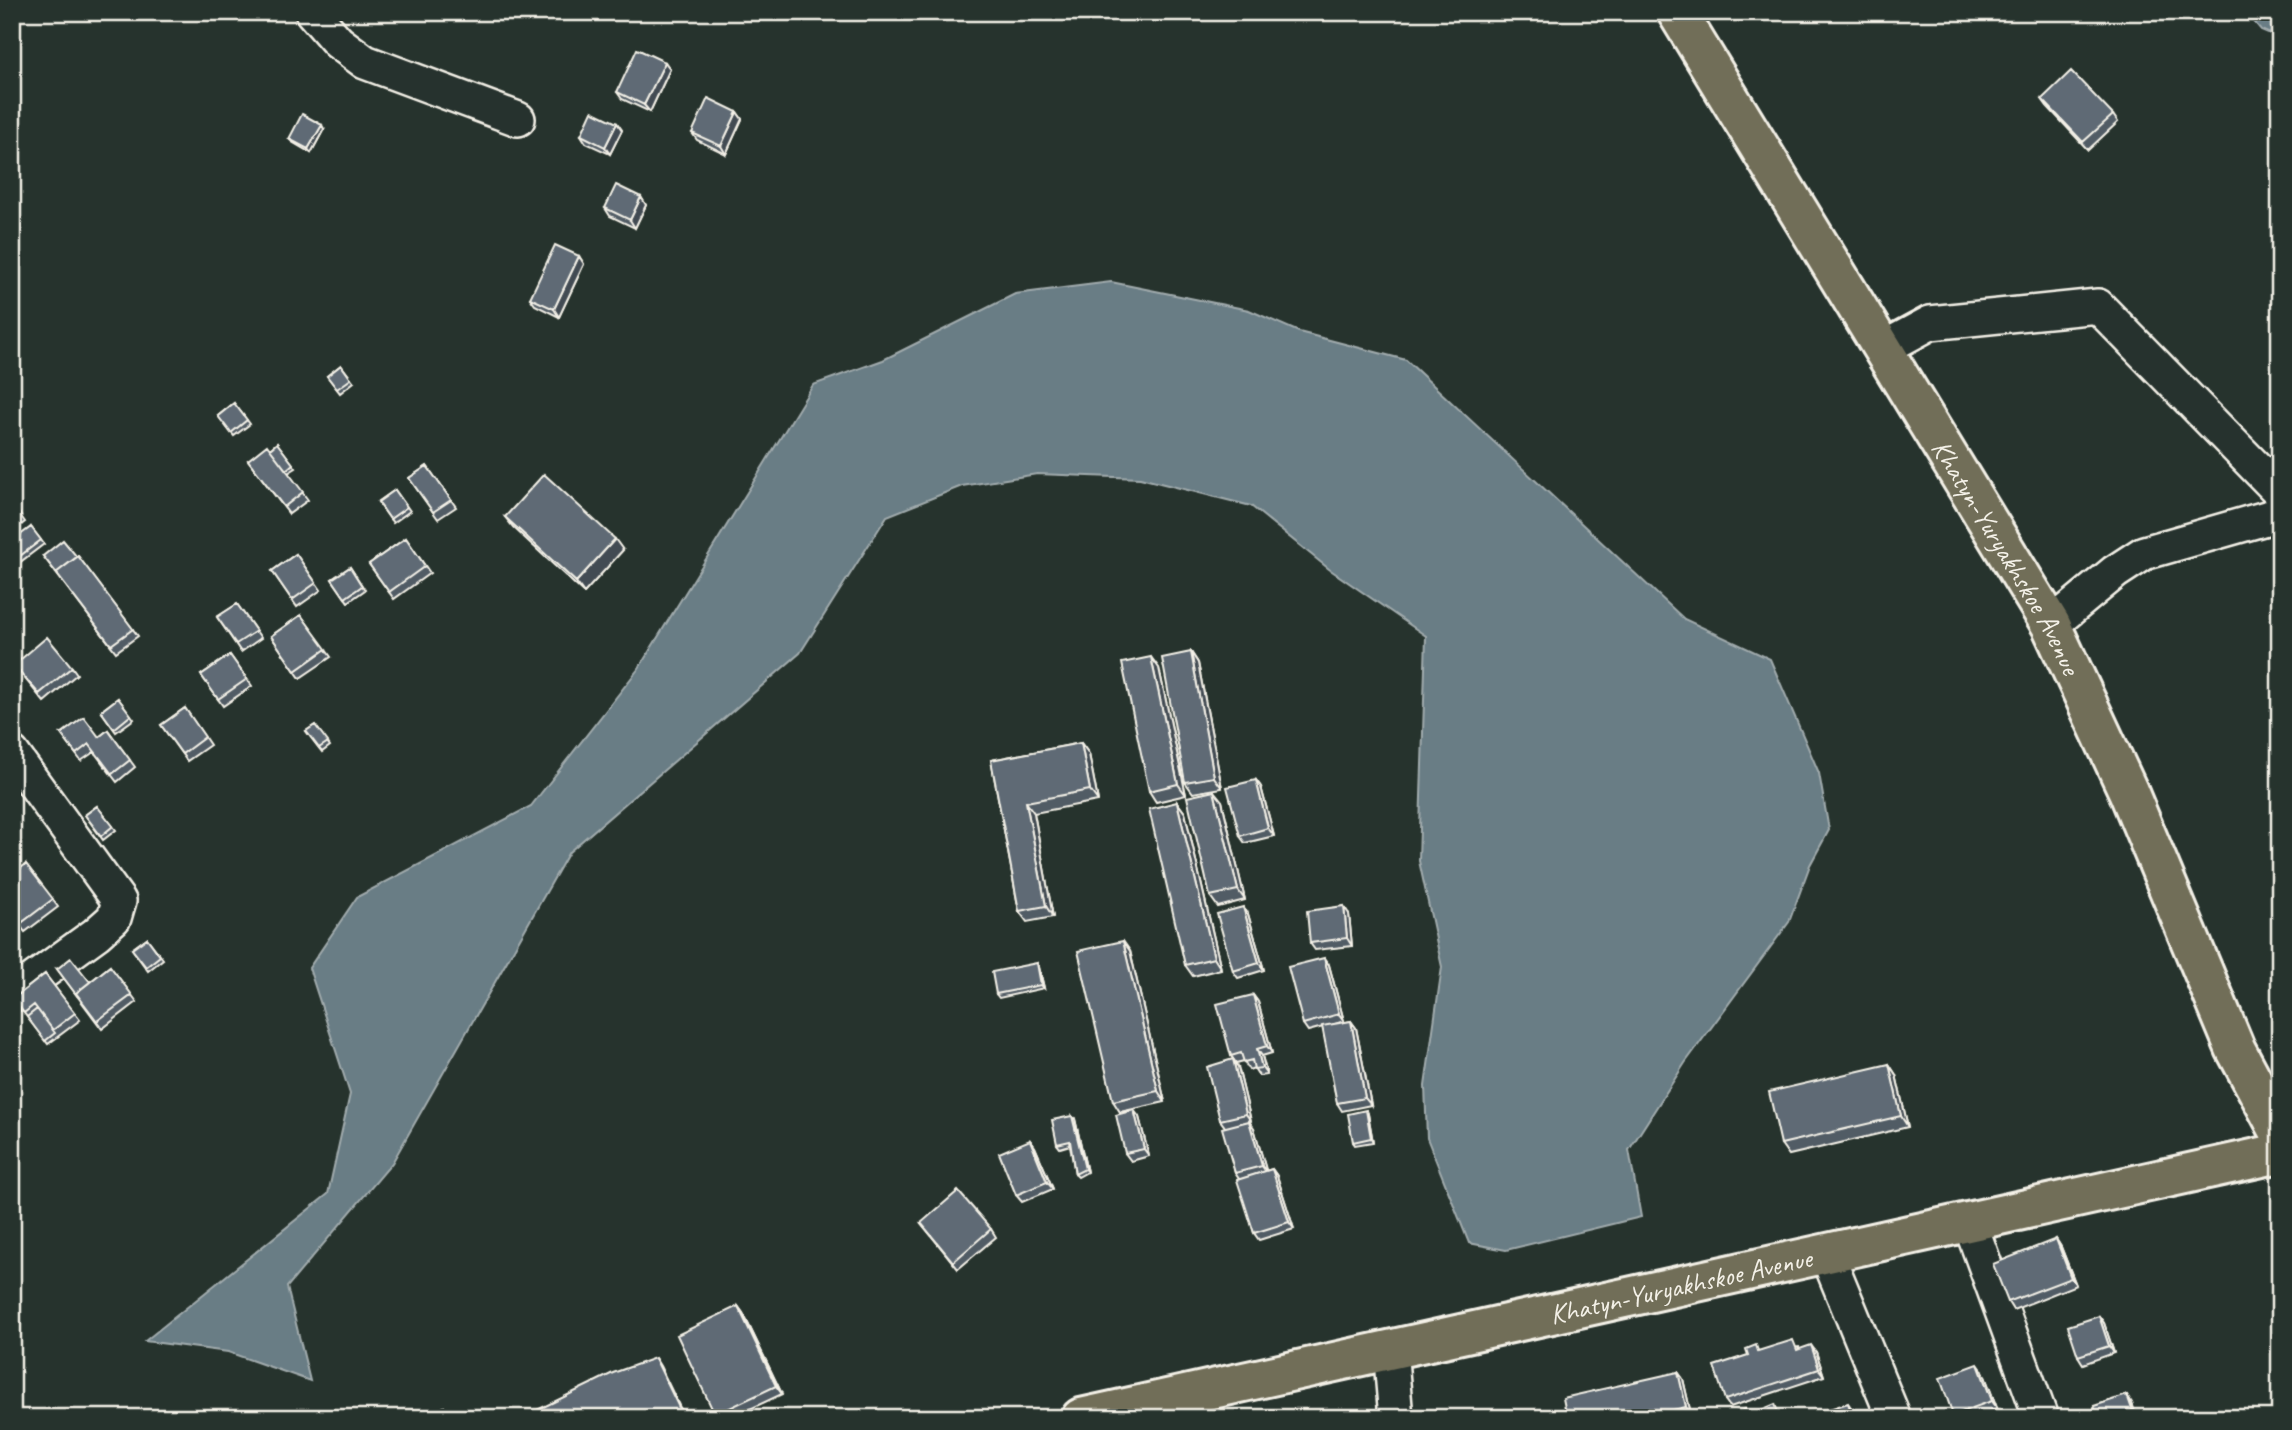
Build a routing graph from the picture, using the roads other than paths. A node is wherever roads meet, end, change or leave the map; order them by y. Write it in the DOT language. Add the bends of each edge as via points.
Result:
graph roads {
  1 [pos="312,12"];
  2 [pos="1677,12"];
  3 [pos="518,119"];
  4 [pos="1882,349"];
  5 [pos="2280,492"];
  6 [pos="2280,513"];
  7 [pos="2051,625"];
  8 [pos="12,753"];
  9 [pos="12,995"];
  10 [pos="2280,1132"];
  11 [pos="2280,1153"];
  12 [pos="1969,1221"];
  13 [pos="1826,1252"];
  14 [pos="1390,1348"];
  15 [pos="1082,1418"];
  16 [pos="1396,1418"];
  17 [pos="1894,1418"];
  18 [pos="2041,1418"];
  1 -- 3 [label="street" via="338,42 365,62"];
  2 -- 4 [label="main road, Khatyn-Yuryakhskoe Avenue"];
  4 -- 5 [label="street" via="1930,323 2098,306"];
  4 -- 7 [label="main road, Khatyn-Yuryakhskoe Avenue"];
  6 -- 7 [label="street" via="2144,553"];
  7 -- 10 [label="main road, Khatyn-Yuryakhskoe Avenue" via="2128,791 2235,1048"];
  8 -- 9 [label="street" via="119,901 114,918 96,934"];
  11 -- 12 [label="main road, Khatyn-Yuryakhskoe Avenue"];
  12 -- 13 [label="main road, Khatyn-Yuryakhskoe Avenue"];
  12 -- 18 [label="street"];
  13 -- 14 [label="main road, Khatyn-Yuryakhskoe Avenue"];
  13 -- 17 [label="street"];
  14 -- 15 [label="main road, Khatyn-Yuryakhskoe Avenue"];
  14 -- 16 [label="street"];
}
